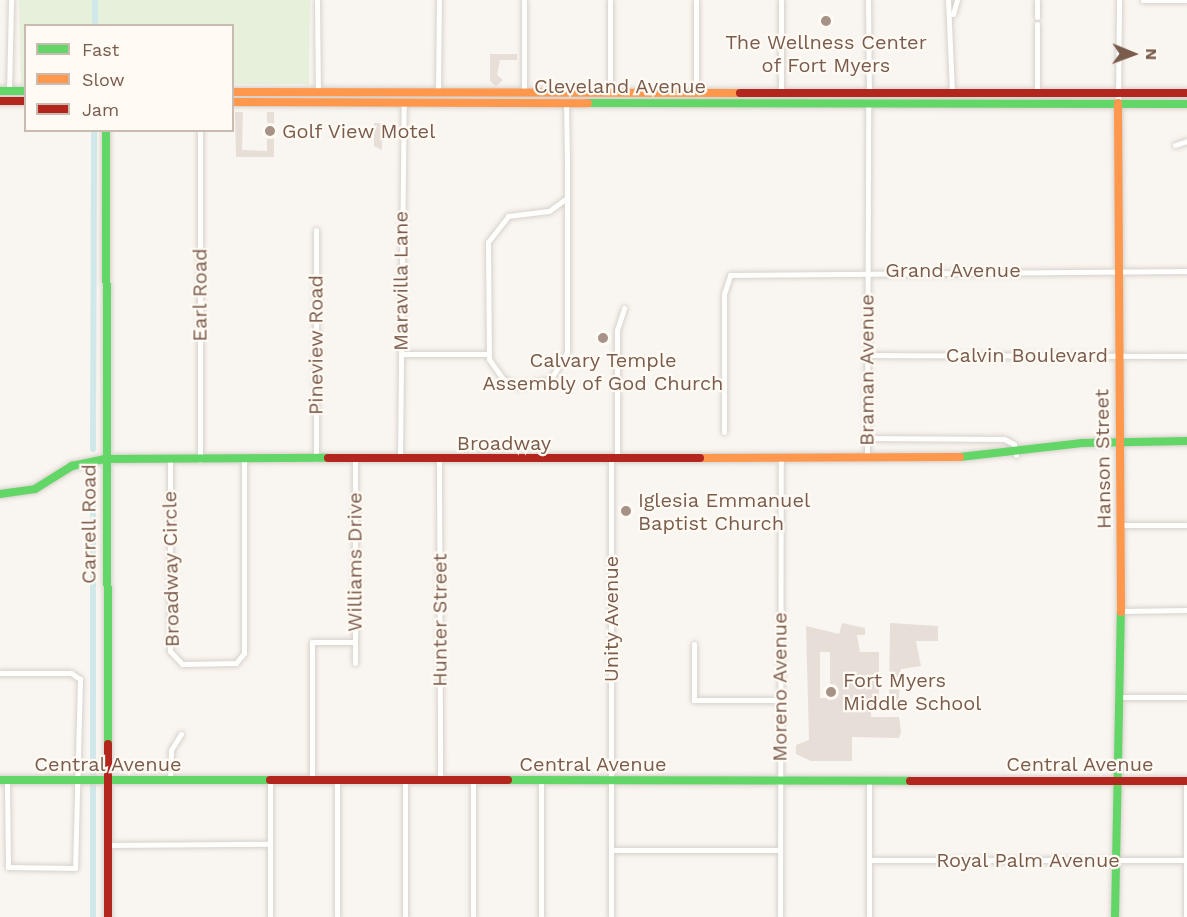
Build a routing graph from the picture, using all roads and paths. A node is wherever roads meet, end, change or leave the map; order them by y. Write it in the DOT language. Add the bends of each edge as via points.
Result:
graph roads {
  1 [pos="11,0"];
  2 [pos="318,0"];
  3 [pos="439,0"];
  4 [pos="524,0"];
  5 [pos="610,0"];
  6 [pos="696,0"];
  7 [pos="781,0"];
  8 [pos="868,0"];
  9 [pos="948,0"];
  10 [pos="957,0"];
  11 [pos="1037,0"];
  12 [pos="1119,0"];
  13 [pos="1143,0"];
  14 [pos="1187,0"];
  15 [pos="952,15"];
  16 [pos="1037,17"];
  17 [pos="1037,24"];
  18 [pos="0,91"];
  19 [pos="9,91"];
  20 [pos="24,91"];
  21 [pos="234,92"];
  22 [pos="318,92"];
  23 [pos="428,92"];
  24 [pos="438,92"];
  25 [pos="524,92"];
  26 [pos="610,92"];
  27 [pos="696,92"];
  28 [pos="781,92"];
  29 [pos="868,93"];
  30 [pos="891,93"];
  31 [pos="952,93"];
  32 [pos="1037,93"];
  33 [pos="1118,93"];
  34 [pos="1187,93"];
  35 [pos="0,101"];
  36 [pos="24,101"];
  37 [pos="234,102"];
  38 [pos="293,102"];
  39 [pos="404,102"];
  40 [pos="696,102"];
  41 [pos="566,103"];
  42 [pos="845,103"];
  43 [pos="868,103"];
  44 [pos="1118,103"];
  45 [pos="1187,104"];
  46 [pos="106,132"];
  47 [pos="200,132"];
  48 [pos="1187,141"];
  49 [pos="1175,145"];
  50 [pos="567,198"];
  51 [pos="316,230"];
  52 [pos="867,270"];
  53 [pos="1118,270"];
  54 [pos="1187,271"];
  55 [pos="624,308"];
  56 [pos="401,354"];
  57 [pos="488,354"];
  58 [pos="867,355"];
  59 [pos="1118,356"];
  60 [pos="1187,356"];
  61 [pos="724,432"];
  62 [pos="867,438"];
  63 [pos="1187,441"];
  64 [pos="1119,442"];
  65 [pos="1016,456"];
  66 [pos="614,458"];
  67 [pos="781,458"];
  68 [pos="867,458"];
  69 [pos="105,459"];
  70 [pos="316,459"];
  71 [pos="400,459"];
  72 [pos="439,459"];
  73 [pos="170,460"];
  74 [pos="200,460"];
  75 [pos="244,460"];
  76 [pos="355,460"];
  77 [pos="0,494"];
  78 [pos="1121,525"];
  79 [pos="1187,525"];
  80 [pos="1187,610"];
  81 [pos="1121,611"];
  82 [pos="355,642"];
  83 [pos="694,644"];
  84 [pos="355,663"];
  85 [pos="0,673"];
  86 [pos="1121,697"];
  87 [pos="1187,697"];
  88 [pos="780,700"];
  89 [pos="181,734"];
  90 [pos="4,780"];
  91 [pos="82,780"];
  92 [pos="103,780"];
  93 [pos="337,780"];
  94 [pos="405,780"];
  95 [pos="440,780"];
  96 [pos="474,780"];
  97 [pos="541,780"];
  98 [pos="611,780"];
  99 [pos="869,780"];
  100 [pos="170,781"];
  101 [pos="270,781"];
  102 [pos="312,781"];
  103 [pos="780,781"];
  104 [pos="1120,781"];
  105 [pos="1187,781"];
  106 [pos="106,844"];
  107 [pos="270,844"];
  108 [pos="611,850"];
  109 [pos="780,850"];
  110 [pos="869,860"];
  111 [pos="1117,860"];
  112 [pos="1187,860"];
  113 [pos="108,917"];
  114 [pos="270,917"];
  115 [pos="337,917"];
  116 [pos="405,917"];
  117 [pos="473,917"];
  118 [pos="541,917"];
  119 [pos="611,917"];
  120 [pos="780,917"];
  121 [pos="868,917"];
  122 [pos="1114,917"];
  123 [pos="1186,917"];
  1 -- 19 [label="street"];
  2 -- 22 [label="street"];
  3 -- 24 [label="street"];
  4 -- 25 [label="street"];
  5 -- 26 [label="street"];
  6 -- 27 [label="street"];
  7 -- 28 [label="street"];
  8 -- 29 [label="street"];
  9 -- 15 [label="street"];
  10 -- 15 [label="street"];
  11 -- 16 [label="street"];
  12 -- 33 [label="street, Hanson Street"];
  13 -- 14 [label="street"];
  15 -- 31 [label="street"];
  17 -- 32 [label="street"];
  18 -- 19 [label="street"];
  19 -- 20 [label="street"];
  21 -- 22 [label="street, Cleveland Avenue"];
  22 -- 23 [label="street, Cleveland Avenue"];
  22 -- 38 [label="street"];
  23 -- 24 [label="street, Cleveland Avenue"];
  23 -- 39 [label="street"];
  24 -- 25 [label="street, Cleveland Avenue"];
  25 -- 26 [label="street, Cleveland Avenue"];
  26 -- 27 [label="street, Cleveland Avenue"];
  27 -- 28 [label="street, Cleveland Avenue"];
  27 -- 40 [label="street"];
  28 -- 29 [label="street, Cleveland Avenue"];
  29 -- 30 [label="street, Cleveland Avenue"];
  29 -- 42 [label="street"];
  30 -- 31 [label="street, Cleveland Avenue"];
  30 -- 43 [label="street"];
  31 -- 32 [label="street, Cleveland Avenue"];
  32 -- 33 [label="street, Cleveland Avenue"];
  33 -- 34 [label="street, Cleveland Avenue"];
  33 -- 44 [label="street, Hanson Street"];
  35 -- 36 [label="street"];
  37 -- 38 [label="street, Cleveland Avenue"];
  38 -- 39 [label="street, Cleveland Avenue"];
  39 -- 41 [label="street, Cleveland Avenue"];
  39 -- 56 [label="street, Maravilla Lane"];
  40 -- 41 [label="street, Cleveland Avenue"];
  40 -- 42 [label="street, Cleveland Avenue"];
  41 -- 50 [label="street"];
  42 -- 43 [label="street, Cleveland Avenue"];
  43 -- 44 [label="street, Cleveland Avenue"];
  43 -- 52 [label="street, Braman Avenue"];
  44 -- 45 [label="street, Cleveland Avenue"];
  44 -- 53 [label="street, Hanson Street"];
  46 -- 69 [label="street, Carrell Road"];
  47 -- 74 [label="street, Earl Road"];
  48 -- 49 [label="street"];
  50 -- 57 [label="street" via="549,211 511,214 490,237"];
  50 -- 57 [label="street" via="568,346 562,365 543,383 518,386 499,375"];
  51 -- 70 [label="street, Pineview Road"];
  52 -- 53 [label="street, Grand Avenue"];
  52 -- 58 [label="street, Braman Avenue"];
  52 -- 61 [label="street, Grand Avenue" via="737,273 725,285"];
  53 -- 54 [label="street, Grand Avenue"];
  53 -- 59 [label="street, Hanson Street"];
  55 -- 66 [label="street, Unity Avenue" via="617,330"];
  56 -- 57 [label="street"];
  56 -- 71 [label="street, Maravilla Lane"];
  58 -- 59 [label="street, Calvin Boulevard"];
  58 -- 62 [label="street, Braman Avenue"];
  59 -- 60 [label="street, Calvin Boulevard"];
  59 -- 64 [label="street, Hanson Street"];
  62 -- 65 [label="street" via="1004,439 1014,444"];
  62 -- 68 [label="street, Braman Avenue"];
  63 -- 64 [label="street, Broadway"];
  64 -- 65 [label="street, Broadway"];
  64 -- 78 [label="street, Hanson Street"];
  65 -- 68 [label="street, Broadway"];
  66 -- 67 [label="street, Broadway"];
  66 -- 72 [label="street, Broadway"];
  66 -- 98 [label="street, Unity Avenue"];
  67 -- 68 [label="street, Broadway"];
  67 -- 88 [label="street, Moreno Avenue"];
  69 -- 73 [label="street, Broadway"];
  69 -- 77 [label="street, Broadway" via="72,466 35,489"];
  69 -- 92 [label="street, Carrell Road"];
  70 -- 75 [label="street, Broadway"];
  70 -- 76 [label="street, Broadway"];
  71 -- 72 [label="street, Broadway"];
  71 -- 76 [label="street, Broadway"];
  72 -- 95 [label="street, Hunter Street"];
  73 -- 74 [label="street, Broadway"];
  73 -- 75 [label="street, Broadway Circle" via="170,651 182,664 236,663 244,653"];
  74 -- 75 [label="street, Broadway"];
  76 -- 82 [label="street, Williams Drive"];
  78 -- 79 [label="street"];
  78 -- 81 [label="street, Hanson Street"];
  80 -- 81 [label="street"];
  81 -- 86 [label="street, Hanson Street"];
  82 -- 84 [label="street, Williams Drive"];
  82 -- 102 [label="street" via="312,642"];
  83 -- 88 [label="street" via="694,700"];
  85 -- 91 [label="street" via="78,676"];
  86 -- 87 [label="street"];
  86 -- 104 [label="street, Hanson Street"];
  88 -- 103 [label="street, Moreno Avenue"];
  89 -- 100 [label="street" via="171,750"];
  90 -- 91 [label="street, Central Avenue"];
  90 -- 91 [label="street" via="6,861 14,869 77,866"];
  91 -- 92 [label="street, Central Avenue"];
  92 -- 100 [label="street, Central Avenue"];
  92 -- 106 [label="street, Carrell Road"];
  93 -- 94 [label="street, Central Avenue"];
  93 -- 102 [label="street, Central Avenue"];
  93 -- 115 [label="street"];
  94 -- 95 [label="street, Central Avenue"];
  94 -- 116 [label="street"];
  95 -- 96 [label="street, Central Avenue"];
  96 -- 97 [label="street, Central Avenue"];
  96 -- 117 [label="street"];
  97 -- 98 [label="street, Central Avenue"];
  97 -- 118 [label="street"];
  98 -- 103 [label="street, Central Avenue"];
  98 -- 108 [label="street, Unity Avenue"];
  99 -- 103 [label="street, Central Avenue"];
  99 -- 104 [label="street, Central Avenue"];
  99 -- 110 [label="street"];
  100 -- 101 [label="street, Central Avenue"];
  101 -- 102 [label="street, Central Avenue"];
  101 -- 107 [label="street"];
  103 -- 109 [label="street, Moreno Avenue"];
  104 -- 105 [label="street, Central Avenue"];
  104 -- 111 [label="street, Hanson Street"];
  105 -- 112 [label="street"];
  106 -- 107 [label="street"];
  106 -- 113 [label="street, Carrell Road"];
  107 -- 114 [label="street"];
  108 -- 109 [label="street"];
  108 -- 119 [label="street, Unity Avenue"];
  109 -- 120 [label="street, Moreno Avenue"];
  110 -- 111 [label="street, Royal Palm Avenue"];
  110 -- 121 [label="street"];
  111 -- 112 [label="street, Royal Palm Avenue"];
  111 -- 122 [label="street, Hanson Street"];
  112 -- 123 [label="street"];
}
